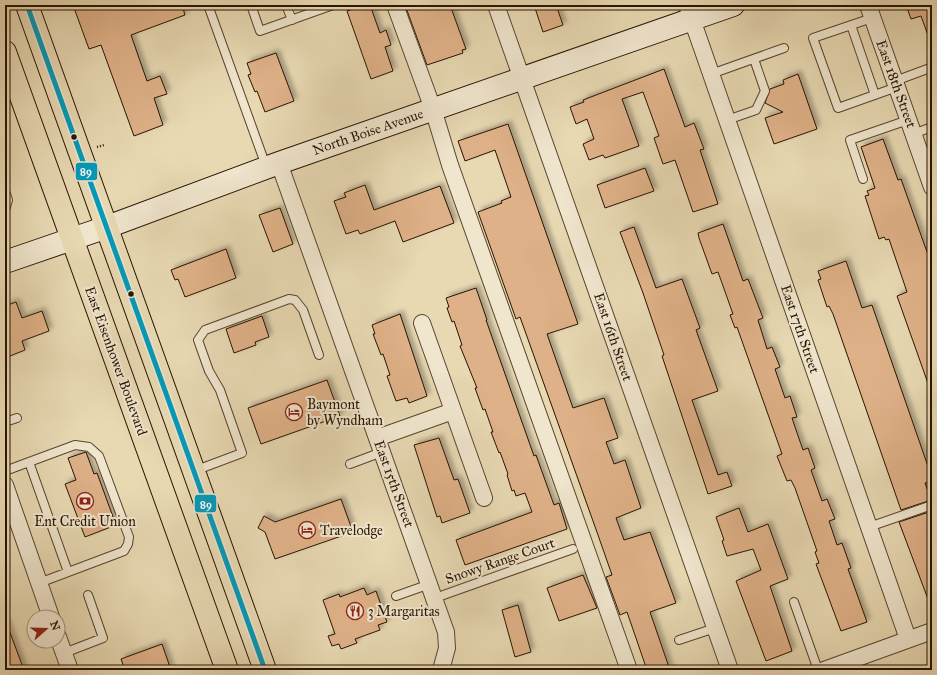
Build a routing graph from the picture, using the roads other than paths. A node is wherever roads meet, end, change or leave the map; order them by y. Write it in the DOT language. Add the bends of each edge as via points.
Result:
graph roads {
  1 [pos="27,5"];
  2 [pos="208,5"];
  3 [pos="251,5"];
  4 [pos="286,5"];
  5 [pos="333,5"];
  6 [pos="395,5"];
  7 [pos="496,5"];
  8 [pos="733,5"];
  9 [pos="870,11"];
  10 [pos="689,12"];
  11 [pos="292,20"];
  12 [pos="851,25"];
  13 [pos="784,48"];
  14 [pos="5,52"];
  15 [pos="754,58"];
  16 [pos="930,68"];
  17 [pos="711,74"];
  18 [pos="522,78"];
  19 [pos="896,84"];
  20 [pos="875,95"];
  21 [pos="433,109"];
  22 [pos="727,120"];
  23 [pos="911,127"];
  24 [pos="932,127"];
  25 [pos="273,166"];
  26 [pos="863,179"];
  27 [pos="931,181"];
  28 [pos="5,191"];
  29 [pos="5,210"];
  30 [pos="107,227"];
  31 [pos="72,238"];
  32 [pos="5,262"];
  33 [pos="422,323"];
  34 [pos="319,355"];
  35 [pos="453,411"];
  36 [pos="17,418"];
  37 [pos="5,422"];
  38 [pos="380,445"];
  39 [pos="29,462"];
  40 [pos="350,464"];
  41 [pos="5,471"];
  42 [pos="194,471"];
  43 [pos="5,486"];
  44 [pos="484,498"];
  45 [pos="932,505"];
  46 [pos="869,527"];
  47 [pos="573,549"];
  48 [pos="68,572"];
  49 [pos="39,583"];
  50 [pos="432,591"];
  51 [pos="88,595"];
  52 [pos="396,596"];
  53 [pos="794,602"];
  54 [pos="48,609"];
  55 [pos="715,628"];
  56 [pos="932,631"];
  57 [pos="908,639"];
  58 [pos="679,640"];
  59 [pos="62,649"];
  60 [pos="64,653"];
  61 [pos="70,670"];
  62 [pos="227,670"];
  63 [pos="265,670"];
  64 [pos="441,670"];
  65 [pos="629,670"];
  66 [pos="730,670"];
  67 [pos="818,670"];
  68 [pos="824,670"];
  1 -- 30 [label="highway"];
  2 -- 25 [label="lane"];
  3 -- 11 [label="lane" via="260,31"];
  4 -- 11 [label="lane"];
  5 -- 11 [label="lane"];
  6 -- 21 [label="street"];
  7 -- 18 [label="street, East 16th Street"];
  8 -- 10 [label="street, North Boise Avenue"];
  9 -- 12 [label="lane"];
  9 -- 19 [label="street, East 18th Street"];
  10 -- 17 [label="street, East 17th Street"];
  10 -- 18 [label="street, North Boise Avenue"];
  12 -- 20 [label="lane"];
  12 -- 20 [label="lane" via="813,38 838,108"];
  13 -- 15 [label="lane"];
  14 -- 31 [label="highway, East Eisenhower Boulevard"];
  15 -- 17 [label="lane"];
  15 -- 22 [label="lane" via="765,91 756,110"];
  16 -- 19 [label="lane"];
  17 -- 22 [label="street, East 17th Street"];
  18 -- 21 [label="street, North Boise Avenue"];
  18 -- 55 [label="street, East 16th Street"];
  19 -- 20 [label="lane"];
  19 -- 23 [label="street, East 18th Street"];
  21 -- 25 [label="street, North Boise Avenue"];
  21 -- 65 [label="street" via="450,165"];
  22 -- 46 [label="street, East 17th Street"];
  23 -- 24 [label="lane"];
  23 -- 26 [label="lane" via="850,140"];
  23 -- 27 [label="street, East 18th Street"];
  25 -- 30 [label="street, North Boise Avenue"];
  25 -- 38 [label="street, East 15th Street"];
  28 -- 29 [label="lane" via="8,200"];
  30 -- 31 [label="street, North Boise Avenue"];
  30 -- 42 [label="highway"];
  31 -- 32 [label="street, North Boise Avenue"];
  31 -- 62 [label="highway, East Eisenhower Boulevard"];
  33 -- 35 [label="street"];
  34 -- 42 [label="lane" via="303,310 296,300 289,299 205,330 198,340 209,371 220,390 242,453"];
  35 -- 38 [label="street"];
  35 -- 44 [label="street"];
  36 -- 37 [label="lane"];
  38 -- 40 [label="lane"];
  38 -- 50 [label="street, East 15th Street"];
  39 -- 41 [label="lane"];
  39 -- 48 [label="lane"];
  39 -- 48 [label="lane" via="75,445 89,447 99,456 129,537 124,551"];
  42 -- 63 [label="highway"];
  43 -- 49 [label="street"];
  45 -- 46 [label="lane"];
  46 -- 57 [label="street, East 17th Street"];
  47 -- 50 [label="lane, Snowy Range Court"];
  48 -- 49 [label="lane"];
  49 -- 54 [label="street"];
  50 -- 52 [label="lane, Snowy Range Court"];
  50 -- 64 [label="street, East 15th Street" via="446,632 447,648"];
  51 -- 60 [label="lane" via="103,638"];
  53 -- 67 [label="lane"];
  55 -- 58 [label="lane"];
  55 -- 66 [label="street, East 16th Street"];
  56 -- 57 [label="street"];
  57 -- 68 [label="street"];
  59 -- 60 [label="street"];
  60 -- 61 [label="street"];
}
